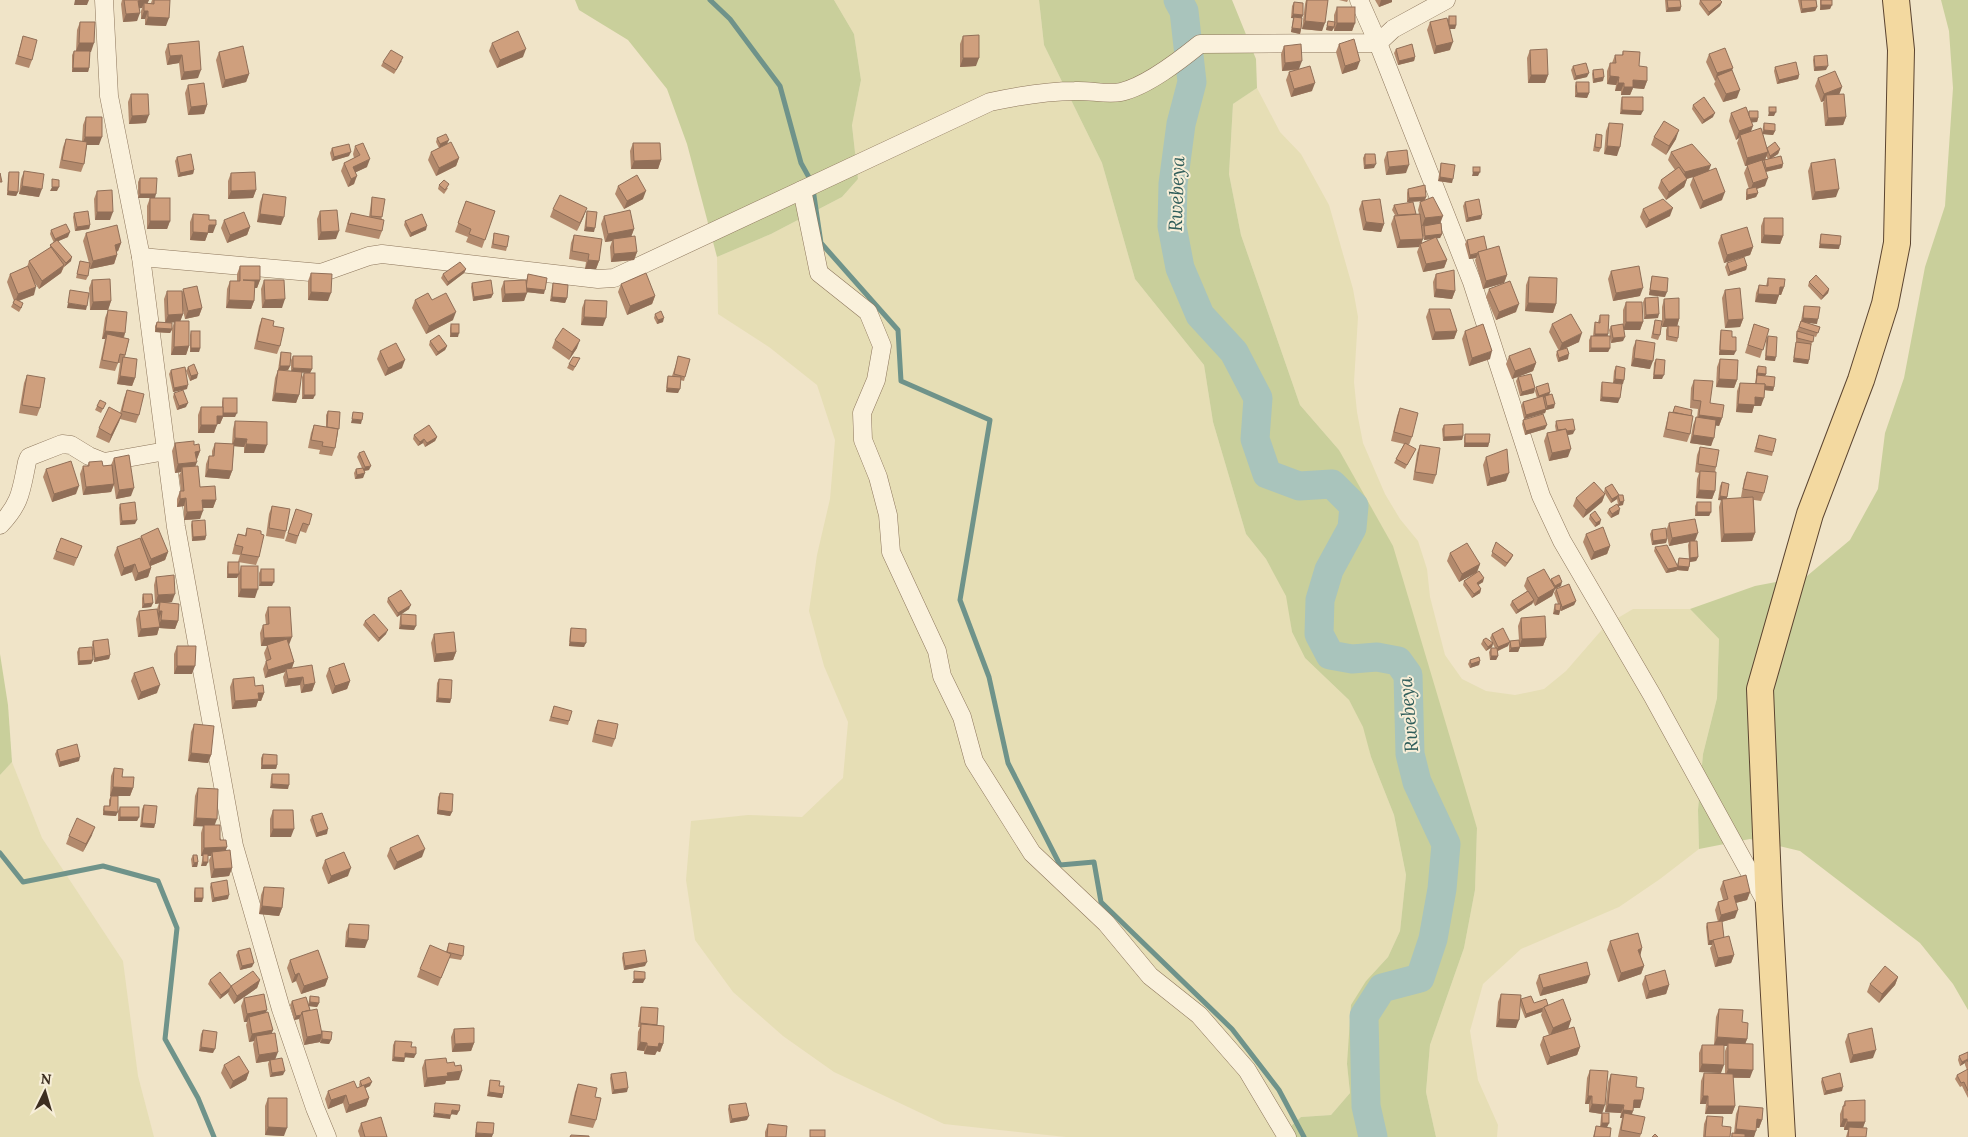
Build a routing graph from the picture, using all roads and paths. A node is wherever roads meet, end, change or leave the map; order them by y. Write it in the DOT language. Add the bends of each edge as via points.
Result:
graph roads {
  1 [pos="104,0"];
  2 [pos="1359,0"];
  3 [pos="1446,0"];
  4 [pos="1896,0"];
  5 [pos="1378,43"];
  6 [pos="802,190"];
  7 [pos="141,257"];
  8 [pos="166,450"];
  9 [pos="0,525"];
  10 [pos="1769,906"];
  11 [pos="327,1137"];
  12 [pos="1287,1137"];
  13 [pos="1782,1137"];
  1 -- 7 [label="street" via="109,96"];
  2 -- 5 [label="street"];
  3 -- 5 [label="street" via="1393,29"];
  4 -- 10 [label="main road" via="1901,50 1897,243 1887,295 1861,380 1810,514 1760,689"];
  5 -- 6 [label="street" via="1200,44 1138,86 1119,93 1056,91 990,102"];
  5 -- 10 [label="street" via="1472,282 1541,496 1562,541"];
  6 -- 7 [label="street" via="606,279 382,254 321,274"];
  6 -- 12 [label="street" via="819,273 868,312 882,346 876,380 862,413 863,440 878,477 888,515 891,552 937,651 942,676 962,717 974,761 1032,853 1106,923 1150,976 1198,1015 1247,1070"];
  7 -- 8 [label="street"];
  8 -- 9 [label="street" via="104,462 71,445 62,444 29,457 19,500"];
  8 -- 11 [label="street" via="176,527 234,846 281,1009"];
  10 -- 13 [label="main road"];
}
